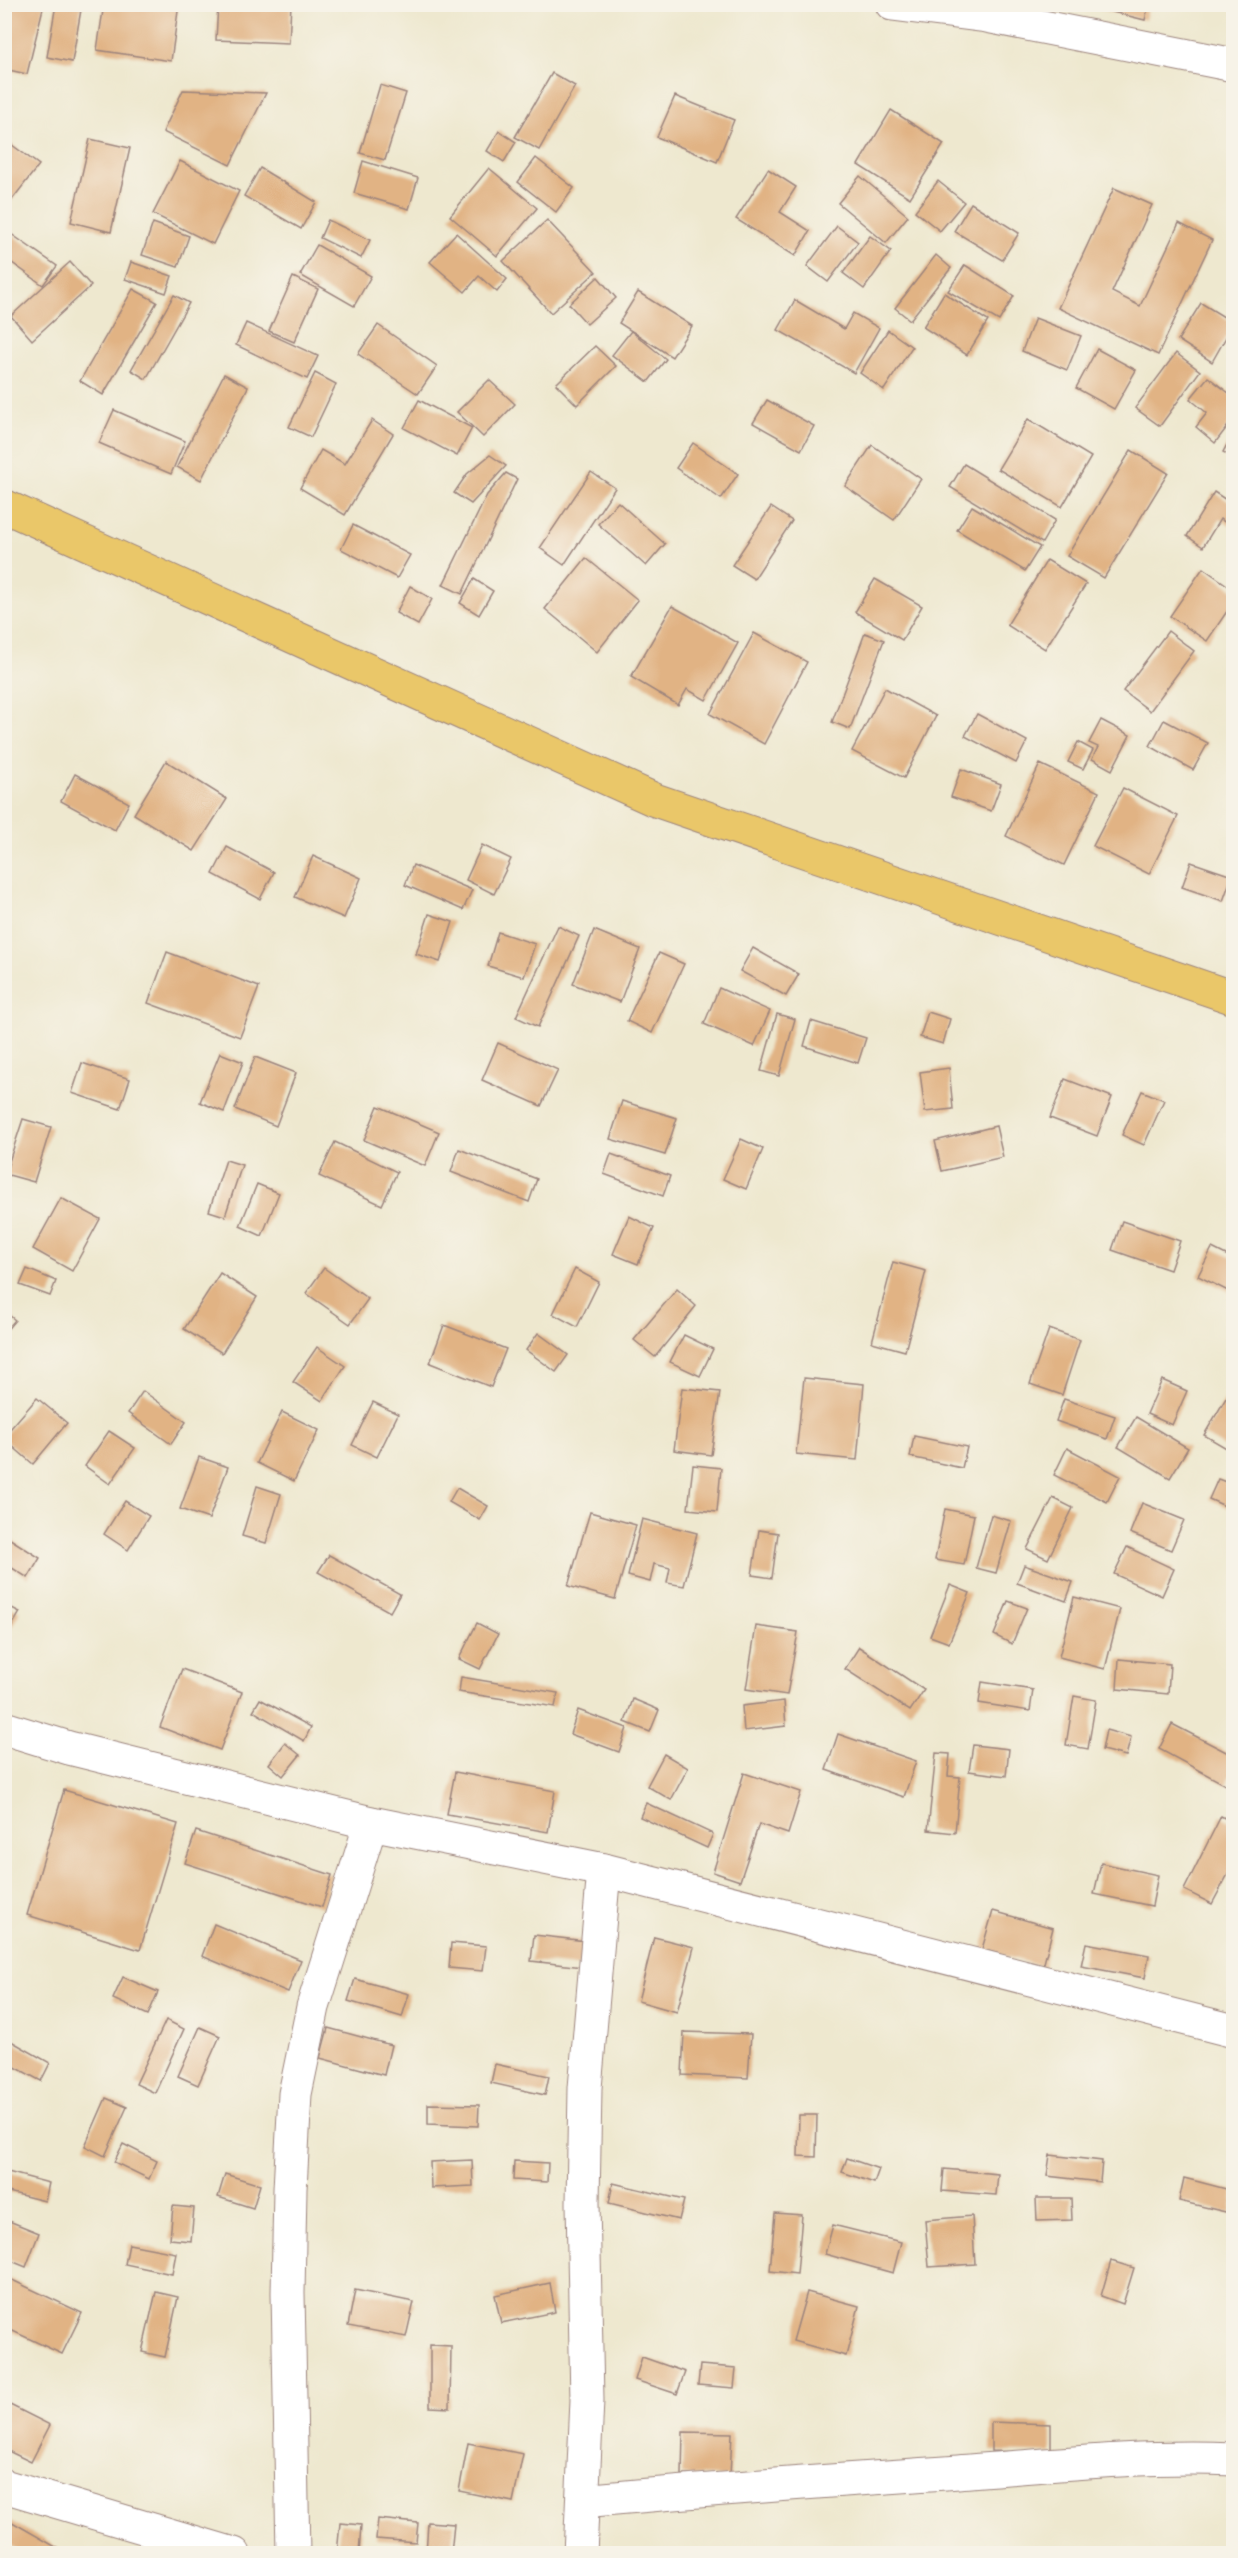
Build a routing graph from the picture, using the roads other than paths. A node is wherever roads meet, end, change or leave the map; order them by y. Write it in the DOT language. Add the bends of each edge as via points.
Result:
graph roads {
  1 [pos="892,4"];
  2 [pos="1233,64"];
  3 [pos="4,506"];
  4 [pos="1233,998"];
  5 [pos="4,1728"];
  6 [pos="371,1823"];
  7 [pos="604,1870"];
  8 [pos="1233,2031"];
  9 [pos="1233,2459"];
  10 [pos="4,2486"];
  11 [pos="583,2501"];
  12 [pos="234,2553"];
  13 [pos="293,2553"];
  14 [pos="580,2553"];
  1 -- 2 [label="street" via="998,18"];
  3 -- 4 [label="highway" via="655,801"];
  5 -- 6 [label="street" via="69,1748"];
  6 -- 7 [label="street"];
  6 -- 13 [label="street" via="313,2007 295,2094 288,2293"];
  7 -- 8 [label="street"];
  7 -- 11 [label="street" via="585,2088 587,2400"];
  9 -- 11 [label="street" via="1077,2461"];
  10 -- 12 [label="street"];
  11 -- 14 [label="street"];
}
